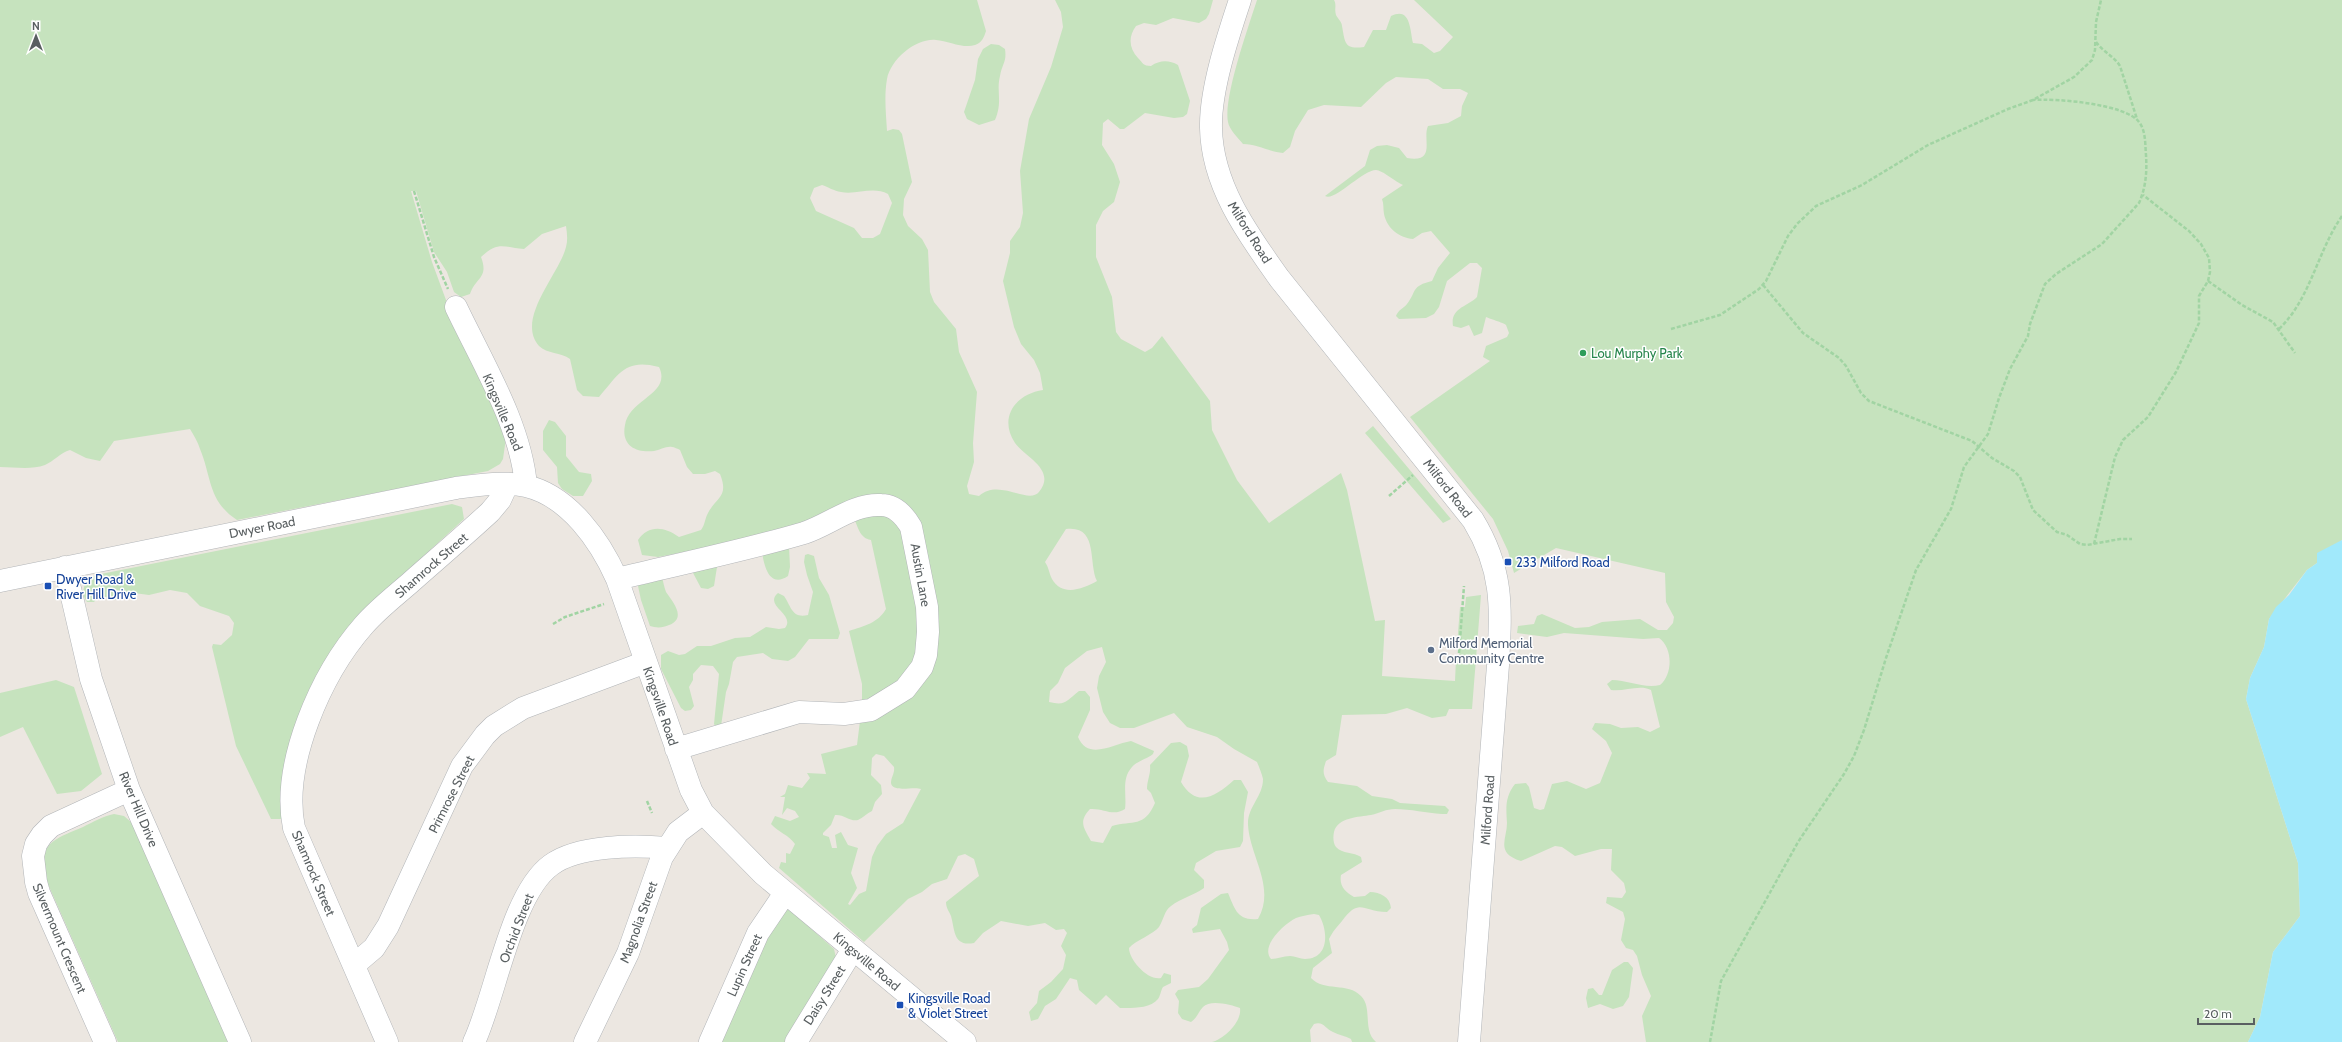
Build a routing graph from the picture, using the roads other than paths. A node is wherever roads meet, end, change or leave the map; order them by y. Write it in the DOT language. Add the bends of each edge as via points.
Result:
graph roads {
  1 [pos="1240,0"];
  2 [pos="456,307"];
  3 [pos="517,486"];
  4 [pos="65,567"];
  5 [pos="0,581"];
  6 [pos="621,588"];
  7 [pos="646,662"];
  8 [pos="676,749"];
  9 [pos="129,790"];
  10 [pos="703,813"];
  11 [pos="667,848"];
  12 [pos="785,893"];
  13 [pos="853,949"];
  14 [pos="354,965"];
  15 [pos="944,1035"];
  16 [pos="105,1042"];
  17 [pos="240,1042"];
  18 [pos="387,1042"];
  19 [pos="474,1042"];
  20 [pos="585,1042"];
  21 [pos="710,1042"];
  22 [pos="796,1042"];
  23 [pos="965,1042"];
  24 [pos="1469,1042"];
  1 -- 24 [label="street, Milford Road" via="1223,57 1211,116 1214,154 1230,202 1279,278 1455,495 1480,531 1492,556 1500,599 1498,665"];
  2 -- 3 [label="street, Kingsville Road" via="511,424 521,454"];
  3 -- 4 [label="street, Dwyer Road" via="473,486 437,491"];
  3 -- 6 [label="street, Kingsville Road" via="551,497 578,519 601,548"];
  3 -- 14 [label="street, Shamrock Street" via="373,615 355,636 322,689 304,735 294,775 291,803 293,822"];
  4 -- 5 [label="street, Dwyer Road"];
  4 -- 9 [label="street, River Hill Drive" via="91,679"];
  6 -- 7 [label="street, Kingsville Road"];
  6 -- 8 [label="street, Austin Lane" via="803,533 865,506 880,504 895,509 911,527 927,607 928,632 922,667 905,689 871,710 848,714 799,712"];
  7 -- 8 [label="street, Kingsville Road"];
  7 -- 14 [label="street, Primrose Street" via="523,708 494,726 462,766 385,932 374,948"];
  8 -- 10 [label="street, Kingsville Road" via="691,790"];
  9 -- 16 [label="street, Silvermount Crescent" via="51,826 36,844 33,856 39,893"];
  9 -- 17 [label="street, River Hill Drive"];
  10 -- 11 [label="street, Magnolia Street" via="678,832"];
  10 -- 12 [label="street, Kingsville Road"];
  11 -- 19 [label="street, Orchid Street" via="623,846 572,855 561,858 542,872 517,918"];
  11 -- 20 [label="street, Magnolia Street" via="656,870 628,953"];
  12 -- 13 [label="street, Kingsville Road"];
  12 -- 21 [label="street, Lupin Street" via="758,933"];
  13 -- 15 [label="street, Kingsville Road"];
  13 -- 22 [label="street, Daisy Street"];
  14 -- 18 [label="street, Shamrock Street"];
  15 -- 23 [label="street, Kingsville Road"];
}
